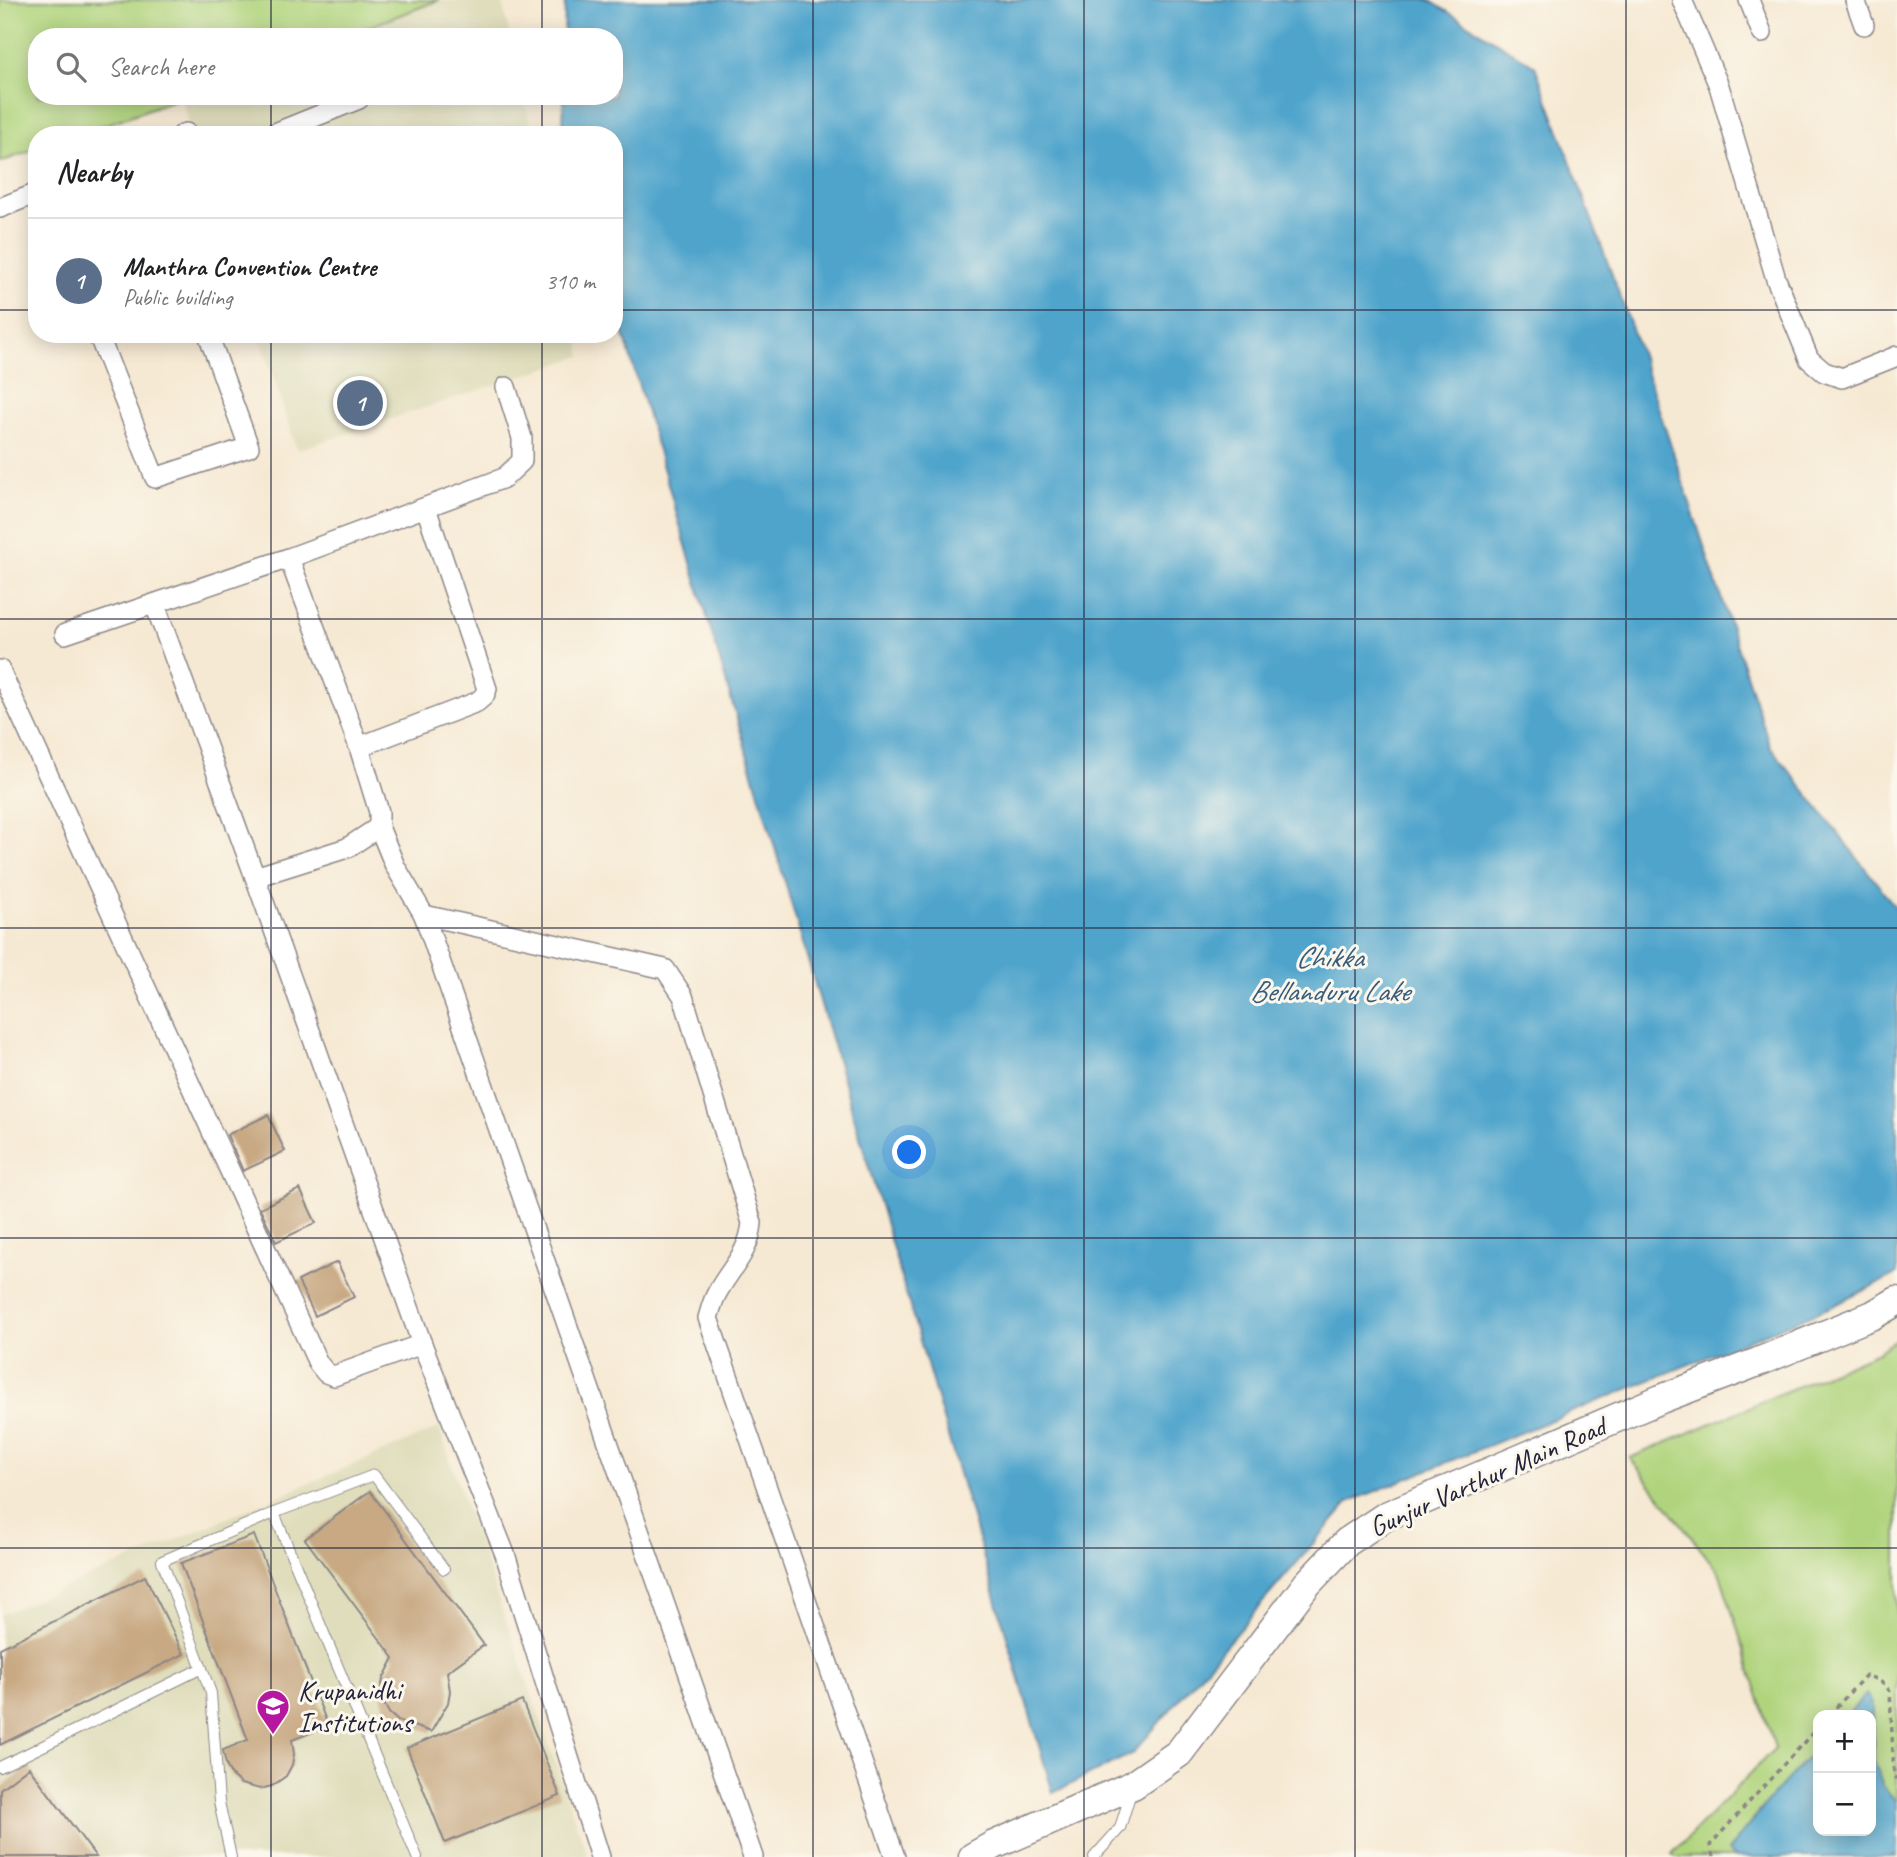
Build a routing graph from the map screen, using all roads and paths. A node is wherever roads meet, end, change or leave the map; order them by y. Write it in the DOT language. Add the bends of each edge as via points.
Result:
graph roads {
  1 [pos="1682,0"];
  2 [pos="1749,0"];
  3 [pos="1854,0"];
  4 [pos="1864,25"];
  5 [pos="1762,33"];
  6 [pos="344,105"];
  7 [pos="292,126"];
  8 [pos="28,197"];
  9 [pos="0,208"];
  10 [pos="102,343"];
  11 [pos="211,343"];
  12 [pos="1897,356"];
  13 [pos="506,387"];
  14 [pos="426,508"];
  15 [pos="289,558"];
  16 [pos="155,604"];
  17 [pos="65,634"];
  18 [pos="0,670"];
  19 [pos="359,747"];
  20 [pos="379,827"];
  21 [pos="255,877"];
  22 [pos="424,915"];
  23 [pos="1897,1301"];
  24 [pos="422,1343"];
  25 [pos="274,1513"];
  26 [pos="444,1569"];
  27 [pos="202,1668"];
  28 [pos="1834,1710"];
  29 [pos="1813,1732"];
  30 [pos="0,1767"];
  31 [pos="1897,1779"];
  32 [pos="1133,1784"];
  33 [pos="232,1857"];
  34 [pos="417,1857"];
  35 [pos="600,1857"];
  36 [pos="753,1857"];
  37 [pos="895,1857"];
  38 [pos="974,1857"];
  39 [pos="1094,1857"];
  40 [pos="1713,1857"];
  1 -- 12 [label="street" via="1719,86 1776,279 1809,359 1824,372 1842,378"];
  2 -- 5 [label="street"];
  3 -- 4 [label="street"];
  6 -- 7 [label="street"];
  8 -- 9 [label="street"];
  10 -- 11 [label="street" via="155,478 249,447"];
  13 -- 14 [label="street" via="522,438 522,461 504,478"];
  14 -- 15 [label="street"];
  14 -- 19 [label="street" via="487,689 477,702"];
  15 -- 16 [label="street"];
  15 -- 19 [label="street"];
  16 -- 17 [label="street"];
  16 -- 21 [label="street"];
  18 -- 24 [label="street" via="318,1363 334,1376"];
  19 -- 20 [label="street" via="379,812"];
  20 -- 21 [label="street" via="347,848"];
  20 -- 22 [label="street" via="394,866"];
  21 -- 24 [label="street"];
  22 -- 36 [label="street"];
  22 -- 37 [label="street" via="665,969 682,996 752,1223 751,1236 715,1296 708,1318"];
  23 -- 32 [label="main road, Gunjur Varthur Main Road" via="1874,1315 1386,1516 1347,1542 1307,1584 1179,1753"];
  24 -- 35 [label="street" via="505,1554"];
  25 -- 26 [label="lane" via="374,1475"];
  25 -- 27 [label="lane" via="162,1561"];
  25 -- 34 [label="lane"];
  27 -- 30 [label="lane"];
  27 -- 33 [label="lane" via="211,1693 219,1802"];
  28 -- 31 [label="path" via="1866,1675 1890,1691"];
  29 -- 40 [label="path" via="1710,1845"];
  32 -- 38 [label="main road, Gunjur Varthur Main Road"];
  32 -- 39 [label="lane" via="1121,1828"];
}
